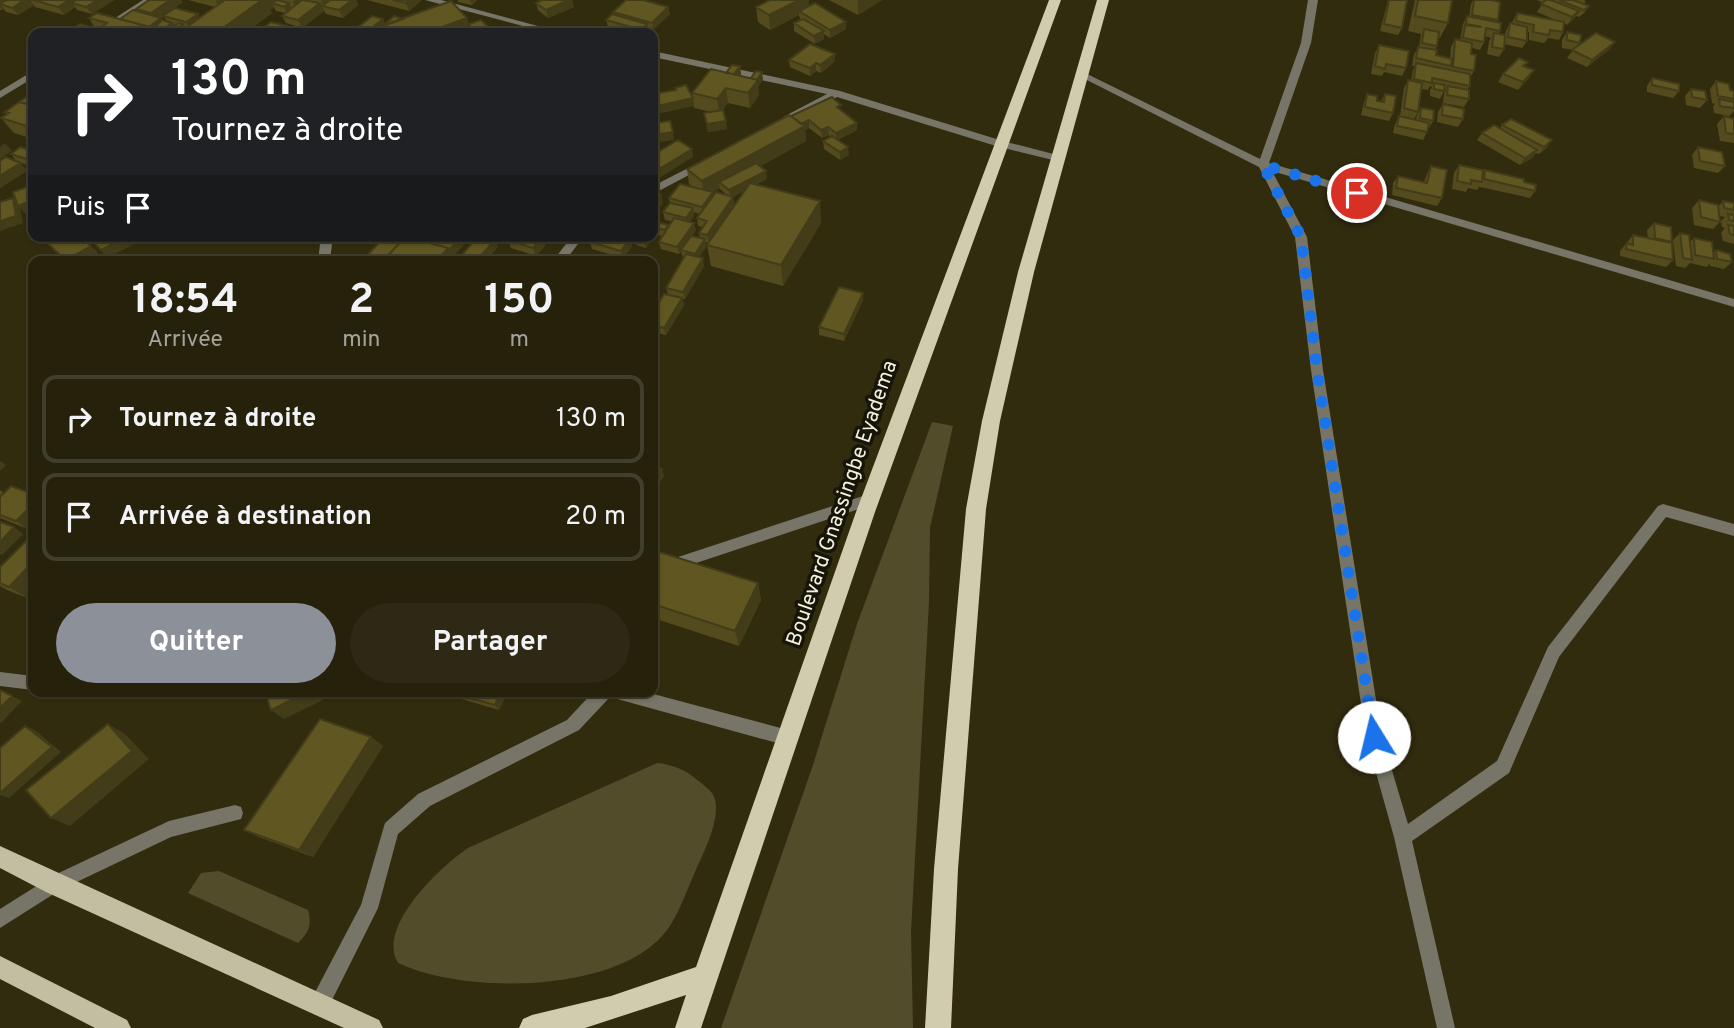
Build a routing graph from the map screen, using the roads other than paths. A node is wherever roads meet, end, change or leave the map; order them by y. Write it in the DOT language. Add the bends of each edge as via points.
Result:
graph roads {
  1 [pos="149,0"];
  2 [pos="430,0"];
  3 [pos="1055,0"];
  4 [pos="1103,0"];
  5 [pos="1313,0"];
  6 [pos="105,28"];
  7 [pos="539,28"];
  8 [pos="658,55"];
  9 [pos="1080,75"];
  10 [pos="28,77"];
  11 [pos="836,93"];
  12 [pos="0,95"];
  13 [pos="775,125"];
  14 [pos="1000,144"];
  15 [pos="714,157"];
  16 [pos="1057,158"];
  17 [pos="1263,165"];
  18 [pos="658,187"];
  19 [pos="573,242"];
  20 [pos="563,256"];
  21 [pos="1734,303"];
  22 [pos="869,500"];
  23 [pos="1734,530"];
  24 [pos="660,568"];
  25 [pos="0,679"];
  26 [pos="28,682"];
  27 [pos="599,697"];
  28 [pos="635,697"];
  29 [pos="788,738"];
  30 [pos="235,813"];
  31 [pos="1403,837"];
  32 [pos="0,857"];
  33 [pos="54,884"];
  34 [pos="0,919"];
  35 [pos="0,967"];
  36 [pos="705,976"];
  37 [pos="319,1005"];
  38 [pos="119,1028"];
  39 [pos="371,1028"];
  40 [pos="531,1028"];
  41 [pos="688,1028"];
  42 [pos="938,1028"];
  43 [pos="1446,1028"];
  1 -- 6 [label="street"];
  2 -- 7 [label="street"];
  3 -- 14 [label="highway, Boulevard Gnassingbe Eyadema"];
  4 -- 9 [label="highway"];
  5 -- 17 [label="street" via="1306,43"];
  8 -- 11 [label="street"];
  9 -- 16 [label="highway"];
  9 -- 17 [label="street"];
  10 -- 12 [label="street"];
  11 -- 13 [label="street"];
  11 -- 14 [label="street"];
  14 -- 16 [label="street"];
  14 -- 22 [label="highway, Boulevard Gnassingbe Eyadema"];
  15 -- 18 [label="street"];
  16 -- 42 [label="highway" via="991,421 976,509 946,869"];
  17 -- 21 [label="street"];
  17 -- 31 [label="street" via="1301,237 1374,737"];
  19 -- 20 [label="street"];
  22 -- 24 [label="street"];
  22 -- 29 [label="highway, Boulevard Gnassingbe Eyadema"];
  23 -- 31 [label="street" via="1662,510 1553,652 1503,767"];
  25 -- 26 [label="street"];
  27 -- 37 [label="street" via="573,724 424,800 391,829 369,908"];
  28 -- 29 [label="street"];
  29 -- 36 [label="highway, Boulevard Gnassingbe Eyadema"];
  30 -- 33 [label="street" via="169,829"];
  31 -- 43 [label="street"];
  32 -- 33 [label="main road"];
  33 -- 34 [label="street"];
  33 -- 37 [label="main road"];
  35 -- 38 [label="main road"];
  36 -- 40 [label="highway" via="611,1009"];
  36 -- 41 [label="highway, Boulevard Gnassingbe Eyadema"];
  37 -- 39 [label="main road"];
}
